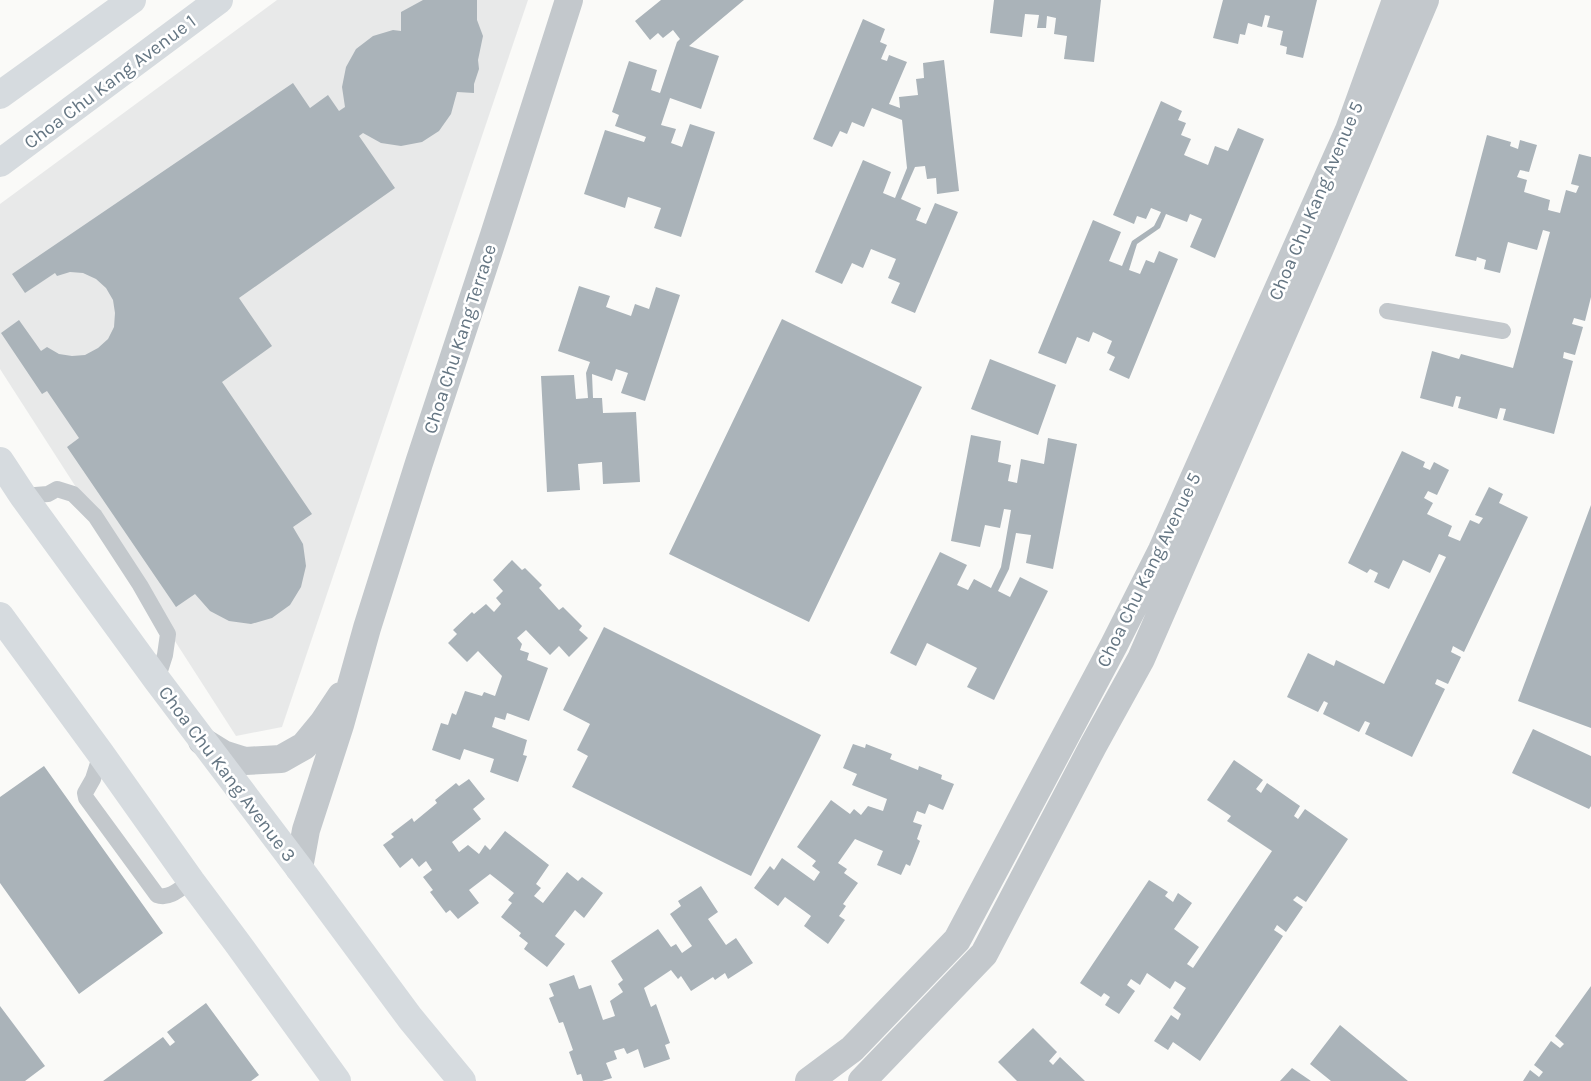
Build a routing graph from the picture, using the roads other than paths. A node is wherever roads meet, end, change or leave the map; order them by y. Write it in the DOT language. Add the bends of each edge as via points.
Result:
graph roads {
  1 [pos="132,0"];
  2 [pos="219,0"];
  3 [pos="569,0"];
  4 [pos="1396,0"];
  5 [pos="1425,0"];
  6 [pos="0,95"];
  7 [pos="0,164"];
  8 [pos="1387,311"];
  9 [pos="1504,331"];
  10 [pos="0,461"];
  11 [pos="24,496"];
  12 [pos="0,616"];
  13 [pos="354,678"];
  14 [pos="157,680"];
  15 [pos="202,741"];
  16 [pos="101,754"];
  17 [pos="299,868"];
  18 [pos="191,881"];
  19 [pos="337,1081"];
  20 [pos="462,1081"];
  21 [pos="809,1081"];
  22 [pos="862,1081"];
  1 -- 6 [label="street"];
  2 -- 7 [label="street, Choa Chu Kang Avenue 1"];
  3 -- 13 [label="street, Choa Chu Kang Terrace" via="419,463"];
  4 -- 21 [label="street, Choa Chu Kang Avenue 5" via="1349,130 1162,550 957,940 852,1049"];
  5 -- 22 [label="street, Choa Chu Kang Avenue 5" via="1141,659 984,954"];
  8 -- 9 [label="lane"];
  10 -- 11 [label="street, Choa Chu Kang Avenue 3"];
  11 -- 14 [label="street, Choa Chu Kang Avenue 3"];
  11 -- 14 [label="lane" via="48,494 57,489 73,494 96,516 168,634"];
  12 -- 16 [label="street"];
  13 -- 15 [label="street, Choa Chu Kang Terrace" via="304,746 281,759 245,761 223,754"];
  13 -- 17 [label="street, Choa Chu Kang Terrace" via="306,830"];
  14 -- 15 [label="street, Choa Chu Kang Avenue 3"];
  15 -- 17 [label="street, Choa Chu Kang Avenue 3"];
  16 -- 18 [label="street"];
  16 -- 18 [label="lane" via="94,779 85,793 86,798 157,895 172,894"];
  17 -- 20 [label="street, Choa Chu Kang Avenue 3" via="410,1018"];
  18 -- 19 [label="street"];
}
